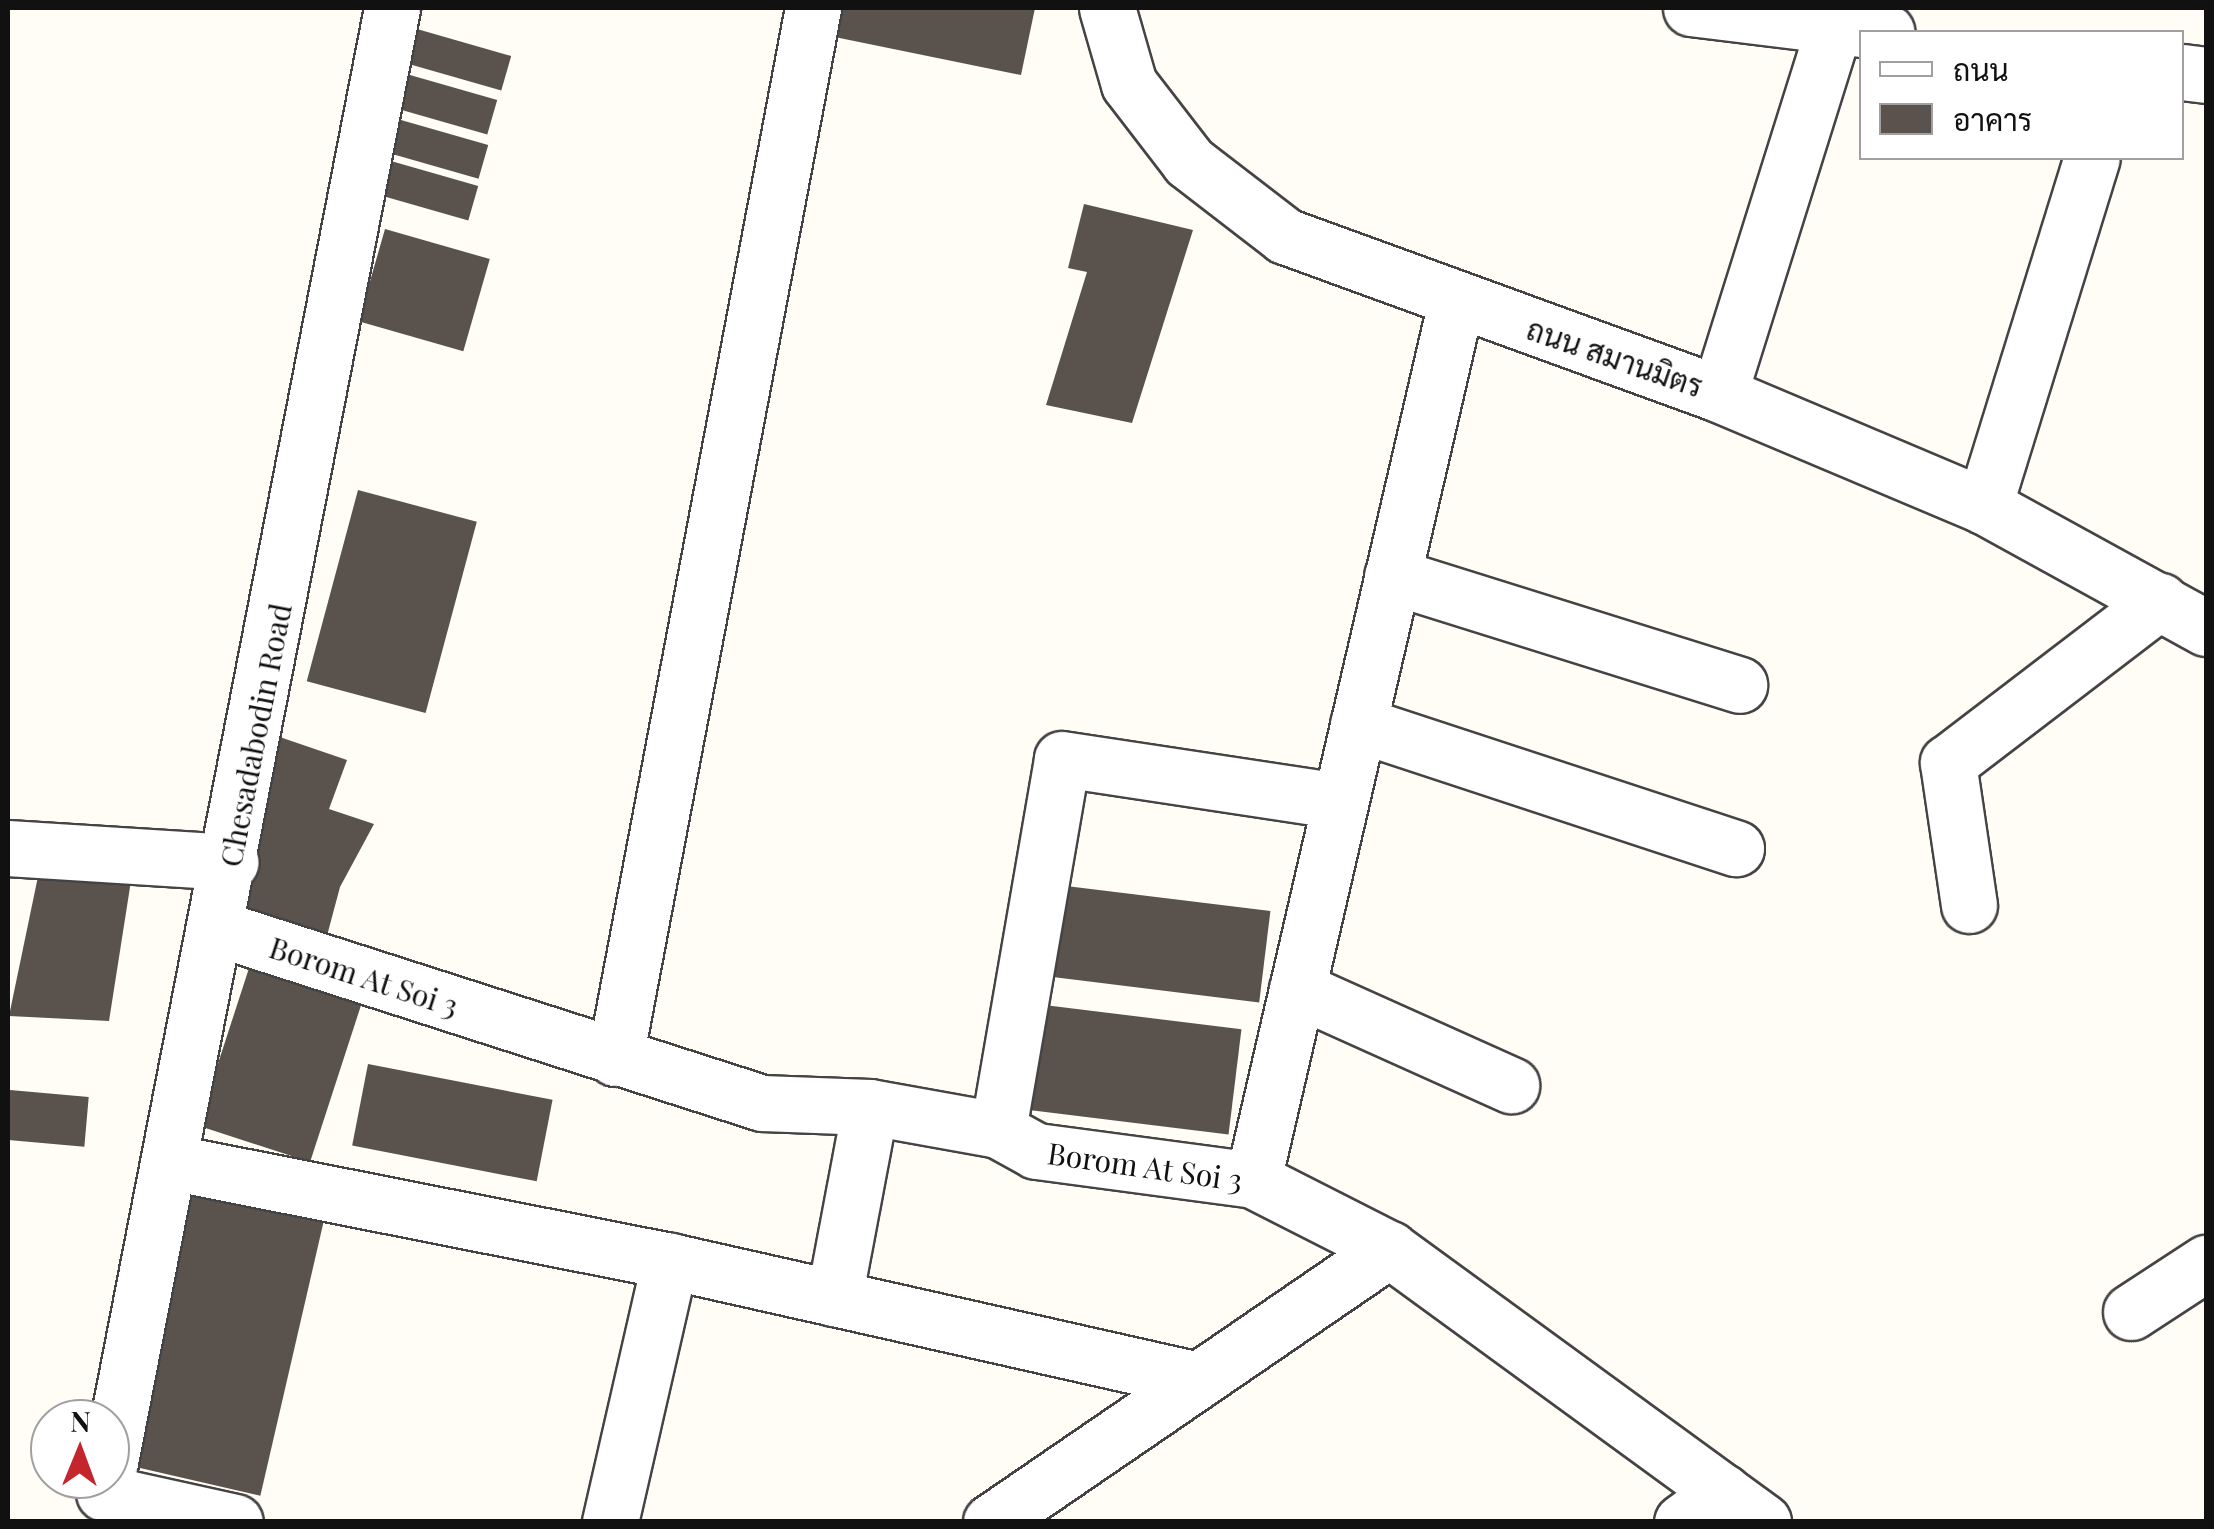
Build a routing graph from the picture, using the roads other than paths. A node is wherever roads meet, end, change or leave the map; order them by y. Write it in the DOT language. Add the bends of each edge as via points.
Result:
graph roads {
  1 [pos="392,8"];
  2 [pos="813,8"];
  3 [pos="1107,8"];
  4 [pos="1692,8"];
  5 [pos="1833,17"];
  6 [pos="1880,30"];
  7 [pos="2091,160"];
  8 [pos="1456,302"];
  9 [pos="1719,394"];
  10 [pos="1984,506"];
  11 [pos="1392,576"];
  12 [pos="2160,601"];
  13 [pos="2206,628"];
  14 [pos="1739,686"];
  15 [pos="1358,724"];
  16 [pos="1340,801"];
  17 [pos="8,848"];
  18 [pos="1736,848"];
  19 [pos="230,862"];
  20 [pos="1969,905"];
  21 [pos="218,928"];
  22 [pos="1297,989"];
  23 [pos="615,1058"];
  24 [pos="1511,1084"];
  25 [pos="870,1107"];
  26 [pos="998,1130"];
  27 [pos="170,1162"];
  28 [pos="1253,1180"];
  29 [pos="1389,1249"];
  30 [pos="670,1261"];
  31 [pos="2206,1263"];
  32 [pos="834,1298"];
  33 [pos="2131,1312"];
  34 [pos="1198,1380"];
  35 [pos="122,1399"];
  36 [pos="130,1496"];
  37 [pos="1723,1512"];
  38 [pos="235,1522"];
  39 [pos="610,1522"];
  40 [pos="991,1522"];
  1 -- 19 [label="street, Chesadabodin Road"];
  2 -- 23 [label="street"];
  3 -- 8 [label="street, ถนน สมานมิตร" via="1129,84 1189,162 1285,236"];
  4 -- 5 [label="street"];
  5 -- 6 [label="street"];
  5 -- 9 [label="street"];
  7 -- 10 [label="street"];
  8 -- 9 [label="street, ถนน สมานมิตร"];
  8 -- 11 [label="street"];
  9 -- 10 [label="street, ถนน สมานมิตร"];
  10 -- 12 [label="street, ถนน สมานมิตร"];
  11 -- 14 [label="street"];
  11 -- 15 [label="street"];
  12 -- 13 [label="street, ถนน สมานมิตร"];
  12 -- 20 [label="street" via="1948,763"];
  15 -- 16 [label="street"];
  15 -- 18 [label="street"];
  16 -- 22 [label="street"];
  16 -- 26 [label="street" via="1062,759"];
  17 -- 19 [label="street"];
  19 -- 21 [label="street, Chesadabodin Road"];
  21 -- 23 [label="street, Borom At Soi 3"];
  21 -- 27 [label="street, Chesadabodin Road"];
  22 -- 24 [label="street"];
  22 -- 28 [label="street"];
  23 -- 25 [label="street, Borom At Soi 3" via="762,1103"];
  25 -- 26 [label="street, Borom At Soi 3"];
  25 -- 32 [label="street"];
  26 -- 28 [label="street, Borom At Soi 3" via="1036,1151"];
  27 -- 30 [label="street"];
  27 -- 35 [label="street, Chesadabodin Road"];
  28 -- 29 [label="street, Borom At Soi 3"];
  29 -- 34 [label="street"];
  29 -- 37 [label="street, Borom At Soi 3"];
  30 -- 32 [label="street"];
  30 -- 39 [label="street"];
  31 -- 33 [label="street"];
  32 -- 34 [label="street"];
  34 -- 40 [label="street"];
  36 -- 38 [label="street"];
}
